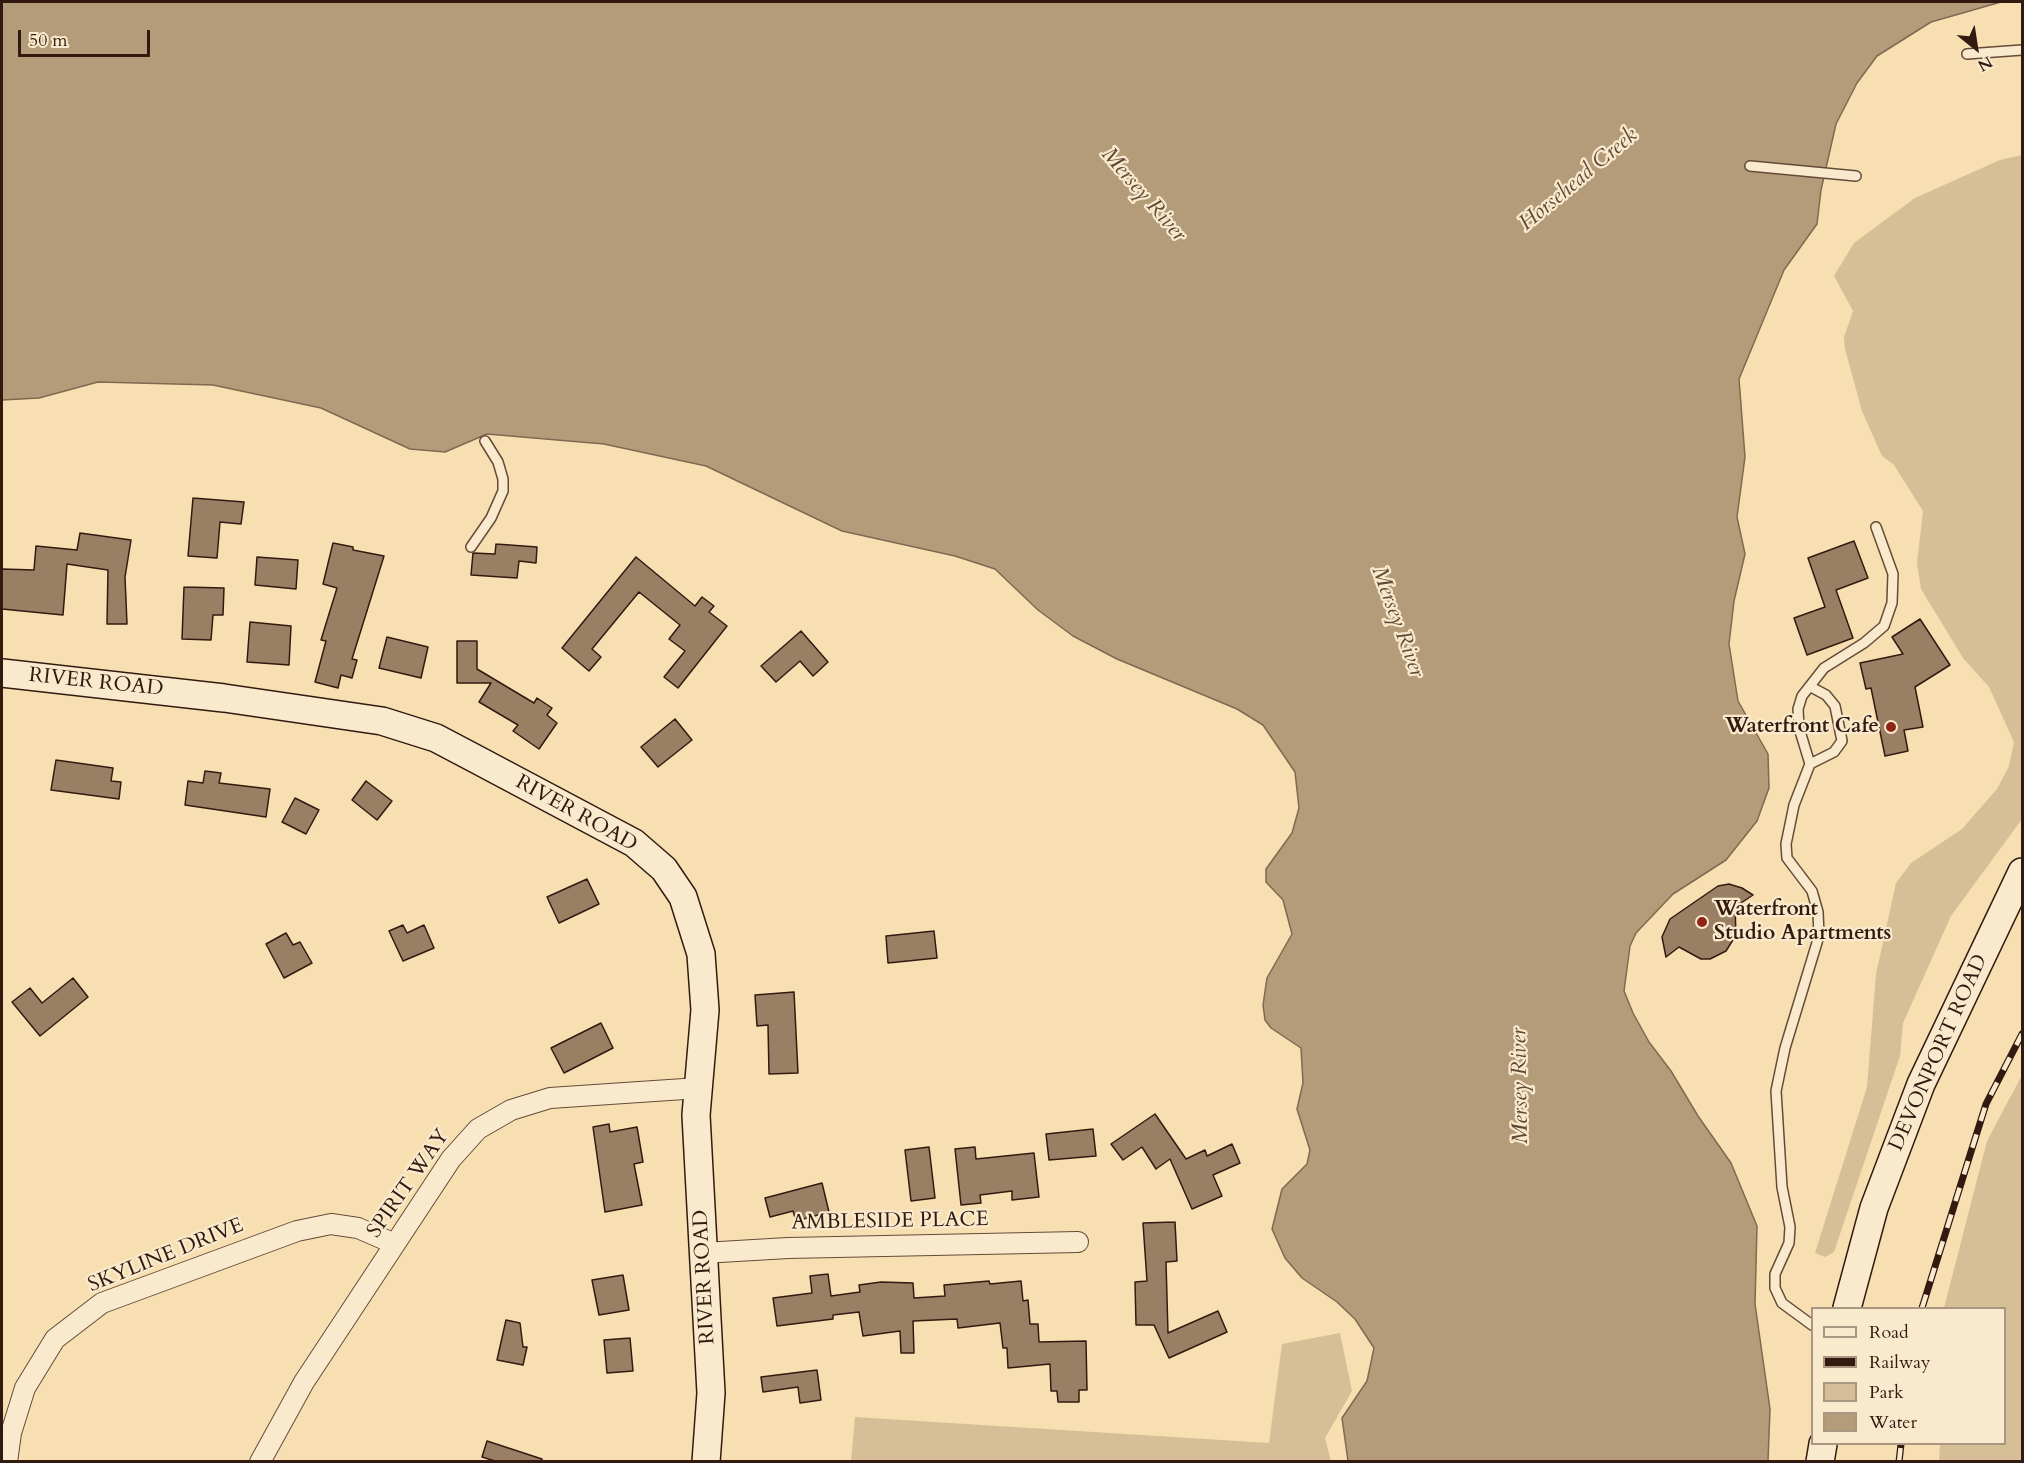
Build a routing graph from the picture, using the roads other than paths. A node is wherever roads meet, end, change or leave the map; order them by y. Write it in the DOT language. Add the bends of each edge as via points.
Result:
graph roads {
  1 [pos="2022,50"];
  2 [pos="1967,54"];
  3 [pos="1750,166"];
  4 [pos="1856,176"];
  5 [pos="485,441"];
  6 [pos="1876,527"];
  7 [pos="471,547"];
  8 [pos="2,673"];
  9 [pos="1811,687"];
  10 [pos="1810,764"];
  11 [pos="2022,872"];
  12 [pos="699,1088"];
  13 [pos="1078,1242"];
  14 [pos="395,1244"];
  15 [pos="703,1252"];
  16 [pos="1846,1307"];
  17 [pos="1811,1324"];
  18 [pos="1823,1445"];
  19 [pos="7,1461"];
  20 [pos="260,1461"];
  21 [pos="706,1461"];
  22 [pos="1820,1461"];
  1 -- 2 [label="lane"];
  3 -- 4 [label="lane"];
  5 -- 7 [label="lane" via="498,462 503,491"];
  6 -- 9 [label="lane" via="1893,574 1892,603 1884,626 1824,668"];
  8 -- 12 [label="main road, RIVER ROAD" via="224,698 382,721 436,738 634,843 664,869 682,897 695,930 705,1010"];
  9 -- 10 [label="lane" via="1802,696 1798,709 1799,728"];
  9 -- 10 [label="lane" via="1826,695 1835,706 1842,741 1834,752"];
  10 -- 17 [label="lane" via="1794,805 1786,858 1812,891 1819,936 1776,1091 1782,1187 1791,1227 1775,1281 1782,1304"];
  11 -- 16 [label="main road, DEVONPORT ROAD" via="1921,1084 1875,1208"];
  12 -- 14 [label="street, SPIRIT WAY" via="550,1098 511,1110 478,1129 451,1159"];
  12 -- 15 [label="main road, RIVER ROAD" via="696,1115"];
  13 -- 15 [label="street, AMBLESIDE PLACE"];
  14 -- 19 [label="street, SKYLINE DRIVE" via="358,1228 332,1224 297,1232 102,1303 55,1339 25,1388"];
  14 -- 20 [label="street, SPIRIT WAY" via="304,1382"];
  15 -- 21 [label="main road, RIVER ROAD" via="711,1393"];
  18 -- 22 [label="main road"];
}
